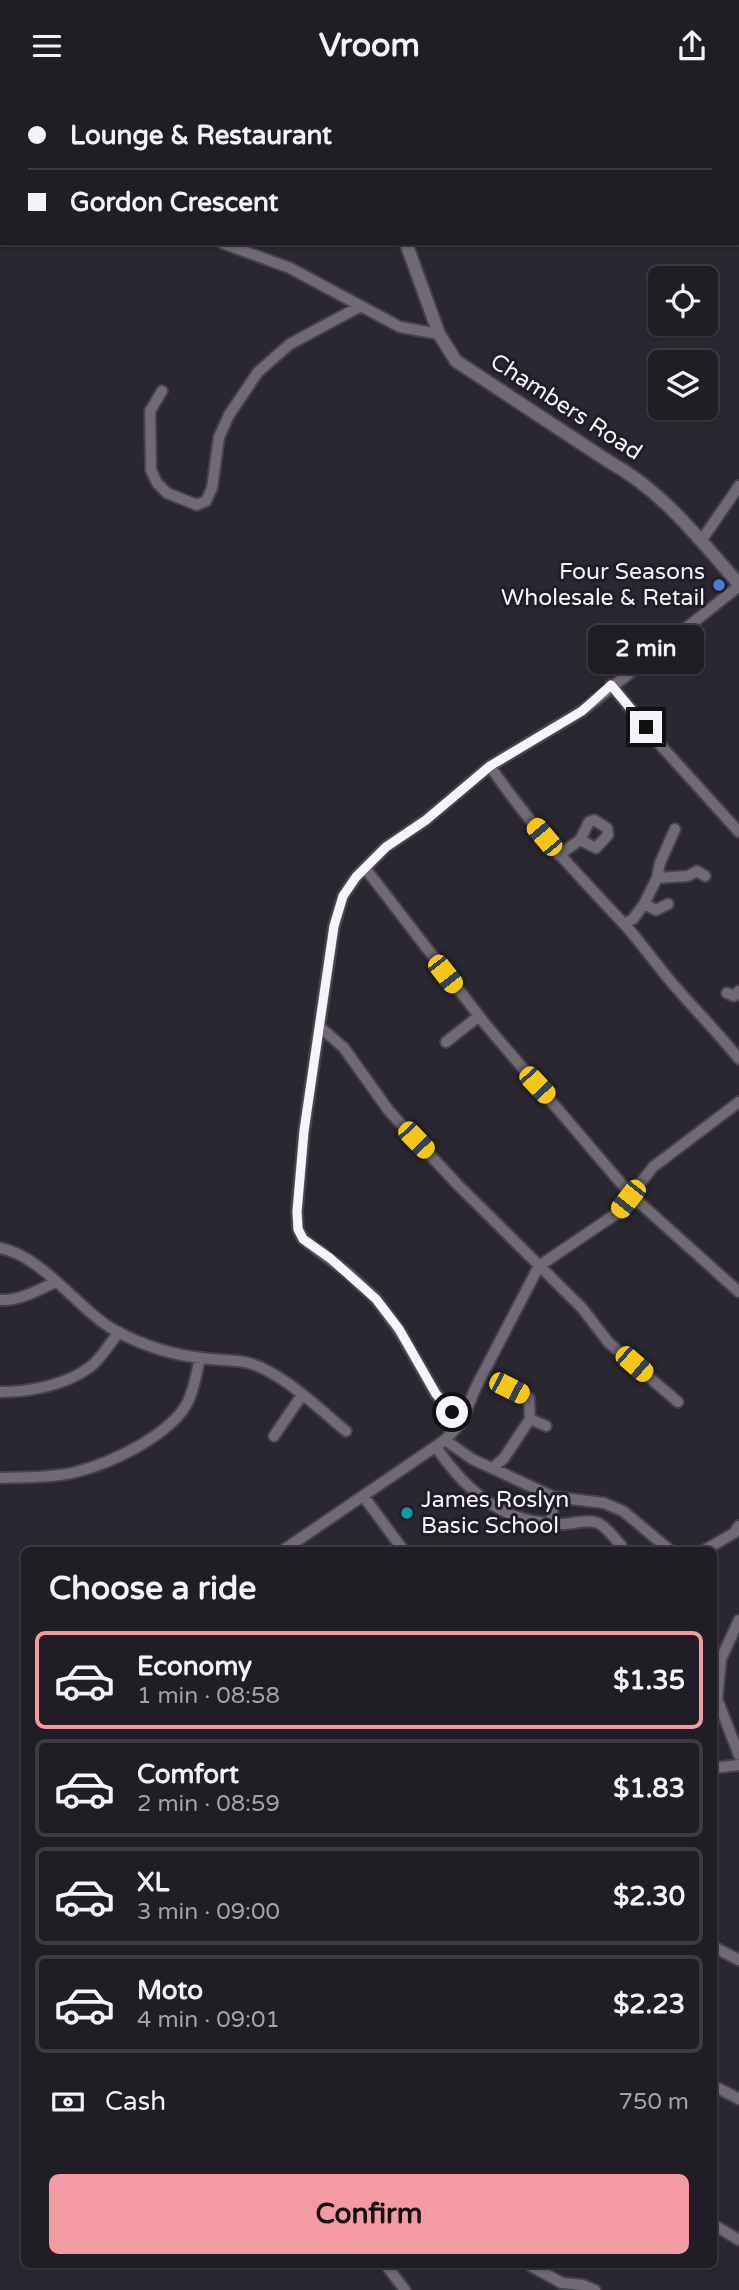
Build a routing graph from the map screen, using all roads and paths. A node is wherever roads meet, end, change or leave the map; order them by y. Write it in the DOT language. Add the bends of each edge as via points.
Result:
graph roads {
  1 [pos="227,245"];
  2 [pos="407,245"];
  3 [pos="359,307"];
  4 [pos="439,334"];
  5 [pos="162,391"];
  6 [pos="739,486"];
  7 [pos="701,541"];
  8 [pos="739,585"];
  9 [pos="611,685"];
  10 [pos="490,766"];
  11 [pos="675,829"];
  12 [pos="739,832"];
  13 [pos="580,840"];
  14 [pos="559,855"];
  15 [pos="365,868"];
  16 [pos="705,876"];
  17 [pos="657,878"];
  18 [pos="644,904"];
  19 [pos="668,904"];
  20 [pos="624,925"];
  21 [pos="739,991"];
  22 [pos="727,993"];
  23 [pos="479,1016"];
  24 [pos="320,1027"];
  25 [pos="446,1042"];
  26 [pos="739,1059"];
  27 [pos="739,1102"];
  28 [pos="631,1195"];
  29 [pos="0,1248"];
  30 [pos="539,1266"];
  31 [pos="55,1282"];
  32 [pos="739,1292"];
  33 [pos="0,1300"];
  34 [pos="119,1332"];
  35 [pos="200,1358"];
  36 [pos="509,1388"];
  37 [pos="0,1392"];
  38 [pos="302,1395"];
  39 [pos="678,1402"];
  40 [pos="530,1419"];
  41 [pos="461,1423"];
  42 [pos="546,1426"];
  43 [pos="346,1431"];
  44 [pos="274,1436"];
  45 [pos="440,1443"];
  46 [pos="494,1467"];
  47 [pos="0,1478"];
  48 [pos="364,1497"];
  49 [pos="554,1497"];
  50 [pos="551,1523"];
  51 [pos="739,1526"];
  52 [pos="621,1545"];
  53 [pos="288,1547"];
  54 [pos="401,1547"];
  55 [pos="666,1547"];
  56 [pos="709,1547"];
  57 [pos="739,1620"];
  58 [pos="739,1755"];
  59 [pos="739,1765"];
  60 [pos="717,1768"];
  61 [pos="717,1949"];
  62 [pos="739,1960"];
  63 [pos="717,2088"];
  64 [pos="739,2099"];
  65 [pos="717,2227"];
  66 [pos="739,2240"];
  67 [pos="388,2268"];
  68 [pos="535,2268"];
  69 [pos="405,2290"];
  70 [pos="595,2290"];
  1 -- 3 [label="street" via="290,268"];
  2 -- 4 [label="street, Chambers Road"];
  3 -- 4 [label="street" via="400,327"];
  3 -- 5 [label="street" via="290,344 258,372 229,415 219,437 212,488 206,501 197,505 167,493 151,470 150,411"];
  4 -- 7 [label="street, Chambers Road" via="456,361 634,476 670,505"];
  6 -- 7 [label="street"];
  7 -- 8 [label="street, Chambers Road"];
  8 -- 9 [label="street"];
  9 -- 10 [label="street" via="582,711"];
  9 -- 12 [label="street"];
  10 -- 14 [label="street"];
  10 -- 15 [label="street"];
  11 -- 17 [label="street"];
  13 -- 14 [label="street"];
  14 -- 20 [label="street"];
  15 -- 23 [label="street"];
  15 -- 24 [label="street" via="343,896 334,926"];
  16 -- 17 [label="street" via="697,871"];
  17 -- 18 [label="street"];
  18 -- 19 [label="street" via="656,910"];
  18 -- 20 [label="street"];
  20 -- 26 [label="street"];
  21 -- 22 [label="street" via="734,996"];
  23 -- 25 [label="street"];
  23 -- 28 [label="street"];
  24 -- 30 [label="street" via="344,1048 407,1131"];
  24 -- 41 [label="street" via="304,1131 298,1229 303,1239 376,1299 436,1394"];
  27 -- 28 [label="street" via="653,1167"];
  28 -- 30 [label="street" via="616,1214"];
  28 -- 32 [label="street"];
  29 -- 31 [label="street" via="18,1254"];
  30 -- 39 [label="street" via="582,1308 609,1343"];
  30 -- 41 [label="street"];
  31 -- 33 [label="street"];
  31 -- 34 [label="street"];
  34 -- 35 [label="street" via="170,1353"];
  34 -- 37 [label="street" via="91,1366 56,1384"];
  35 -- 38 [label="street" via="246,1363 269,1371"];
  35 -- 47 [label="street" via="184,1409 163,1430 127,1452 75,1473"];
  36 -- 40 [label="street" via="529,1398"];
  38 -- 43 [label="street"];
  38 -- 44 [label="street"];
  40 -- 42 [label="street"];
  40 -- 46 [label="street"];
  41 -- 45 [label="street"];
  45 -- 46 [label="street"];
  45 -- 48 [label="street"];
  45 -- 50 [label="street" via="453,1473 496,1507 514,1516"];
  46 -- 49 [label="street"];
  48 -- 53 [label="street"];
  48 -- 54 [label="street"];
  49 -- 50 [label="street"];
  49 -- 55 [label="street" via="604,1503 623,1511"];
  50 -- 52 [label="street" via="594,1521"];
  51 -- 56 [label="street"];
  57 -- 58 [label="street" via="721,1659 718,1699"];
  59 -- 60 [label="street"];
  61 -- 62 [label="street"];
  63 -- 64 [label="street"];
  65 -- 66 [label="street"];
  67 -- 69 [label="street"];
  68 -- 70 [label="street" via="562,2283"];
}
